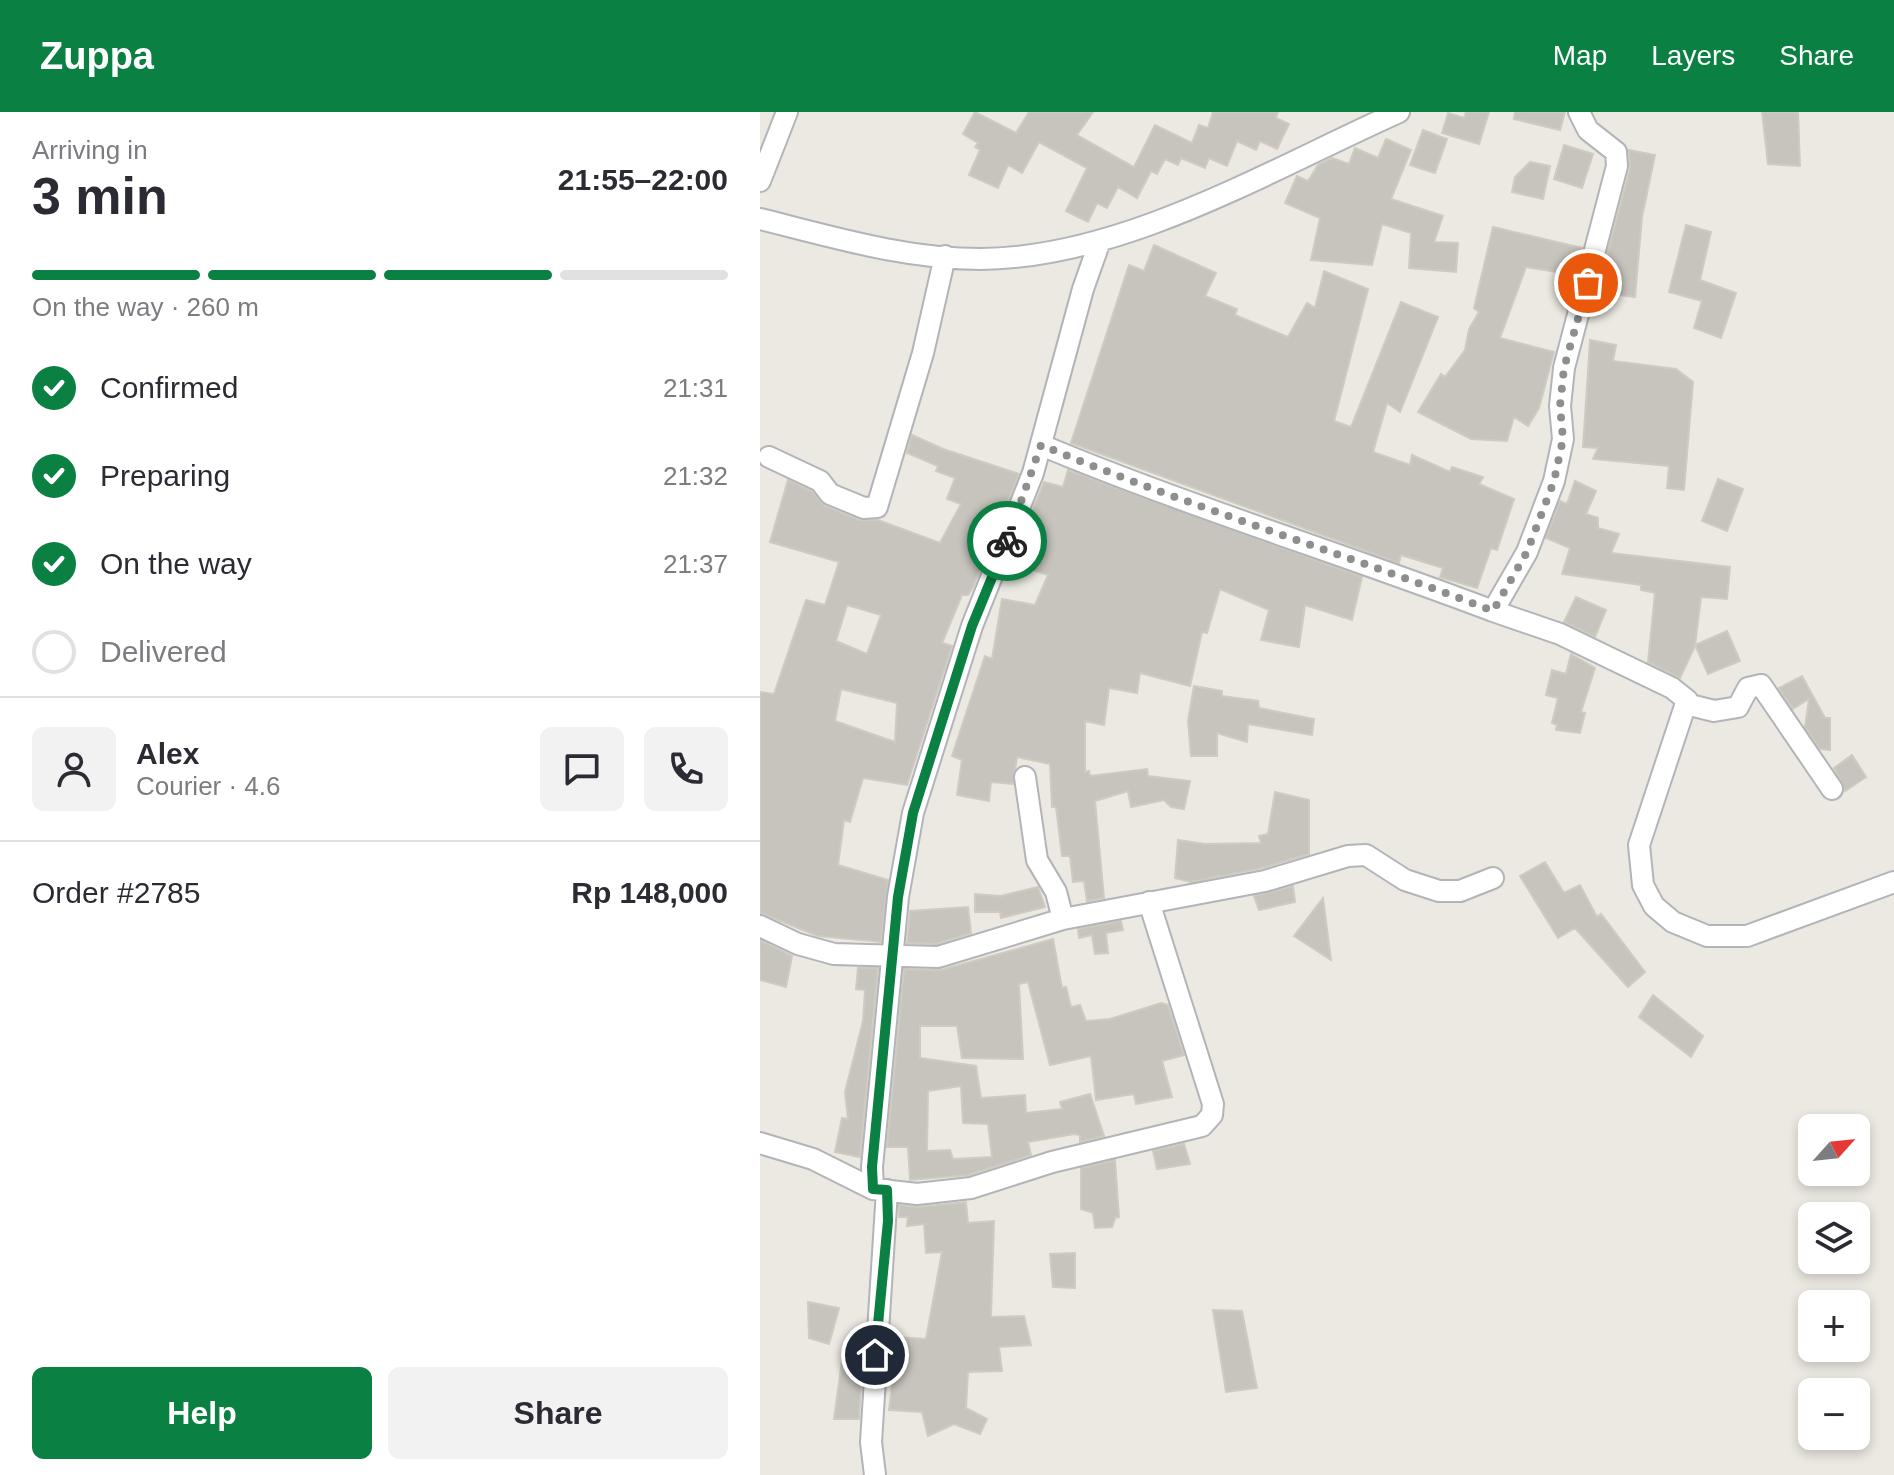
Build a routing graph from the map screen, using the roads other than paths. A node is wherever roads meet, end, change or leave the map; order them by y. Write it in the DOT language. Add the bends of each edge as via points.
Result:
graph roads {
  1 [pos="787,112"];
  2 [pos="1579,112"];
  3 [pos="1391,113"];
  4 [pos="760,181"];
  5 [pos="760,219"];
  6 [pos="1100,241"];
  7 [pos="945,256"];
  8 [pos="1041,445"];
  9 [pos="769,457"];
  10 [pos="1493,611"];
  11 [pos="1686,704"];
  12 [pos="1025,777"];
  13 [pos="1832,789"];
  14 [pos="1493,878"];
  15 [pos="1894,882"];
  16 [pos="1149,902"];
  17 [pos="1063,919"];
  18 [pos="760,926"];
  19 [pos="894,956"];
  20 [pos="760,1143"];
  21 [pos="880,1190"];
  22 [pos="875,1475"];
  1 -- 4 [label="street"];
  2 -- 10 [label="street" via="1588,130 1616,152 1617,166 1564,368 1563,439 1554,481 1527,552"];
  3 -- 6 [label="street" via="1208,199"];
  5 -- 7 [label="street" via="894,252"];
  6 -- 7 [label="street" via="982,259"];
  6 -- 8 [label="street"];
  7 -- 9 [label="street" via="923,353 877,507 864,508 830,494 820,481"];
  8 -- 10 [label="street" via="1150,490"];
  8 -- 19 [label="street" via="972,626 913,813"];
  10 -- 11 [label="street" via="1560,634 1672,688"];
  11 -- 13 [label="street" via="1714,711 1738,707 1748,688 1761,685"];
  11 -- 15 [label="street" via="1639,845 1643,885 1654,906 1673,922 1707,936 1747,936"];
  12 -- 17 [label="street" via="1037,860 1056,892"];
  14 -- 16 [label="street" via="1460,891 1439,891 1405,880 1366,855 1265,881"];
  16 -- 17 [label="street"];
  16 -- 21 [label="street" via="1213,1104 1212,1115 1202,1126 1052,1162 971,1188 917,1194"];
  17 -- 19 [label="street" via="938,957"];
  18 -- 19 [label="street" via="834,954"];
  19 -- 21 [label="street" via="872,1167"];
  20 -- 21 [label="street" via="813,1159"];
  21 -- 22 [label="street"];
}
